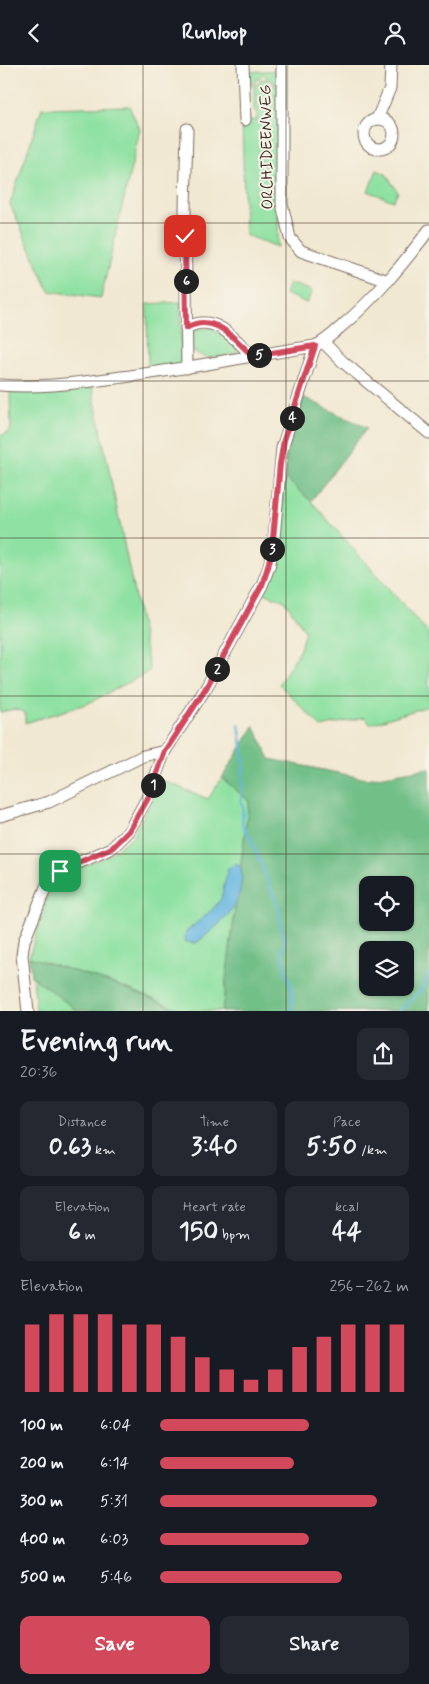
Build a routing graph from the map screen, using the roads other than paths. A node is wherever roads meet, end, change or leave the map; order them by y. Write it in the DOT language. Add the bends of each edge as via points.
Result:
graph roads {
  1 [pos="243,65"];
  2 [pos="282,65"];
  3 [pos="391,65"];
  4 [pos="377,119"];
  5 [pos="245,121"];
  6 [pos="188,129"];
  7 [pos="429,230"];
  8 [pos="388,281"];
  9 [pos="186,328"];
  10 [pos="319,344"];
  11 [pos="253,356"];
  12 [pos="187,368"];
  13 [pos="0,385"];
  14 [pos="429,433"];
  15 [pos="165,751"];
  16 [pos="0,816"];
  17 [pos="28,1011"];
  1 -- 5 [label="street"];
  2 -- 8 [label="street, ORCHIDEENWEG" via="282,204 290,238 300,251"];
  3 -- 4 [label="street" via="390,88"];
  6 -- 9 [label="street"];
  7 -- 8 [label="street"];
  8 -- 10 [label="street" via="356,314"];
  9 -- 11 [label="street" via="200,322 214,325 227,332"];
  9 -- 12 [label="street"];
  10 -- 11 [label="street"];
  10 -- 14 [label="street"];
  10 -- 15 [label="street" via="282,448 267,573 220,663"];
  11 -- 12 [label="street"];
  12 -- 13 [label="street" via="58,385"];
  15 -- 16 [label="street" via="143,756 49,802"];
  15 -- 17 [label="street" via="142,810 122,839 112,848 60,871 46,887 24,941 22,955"];
}
